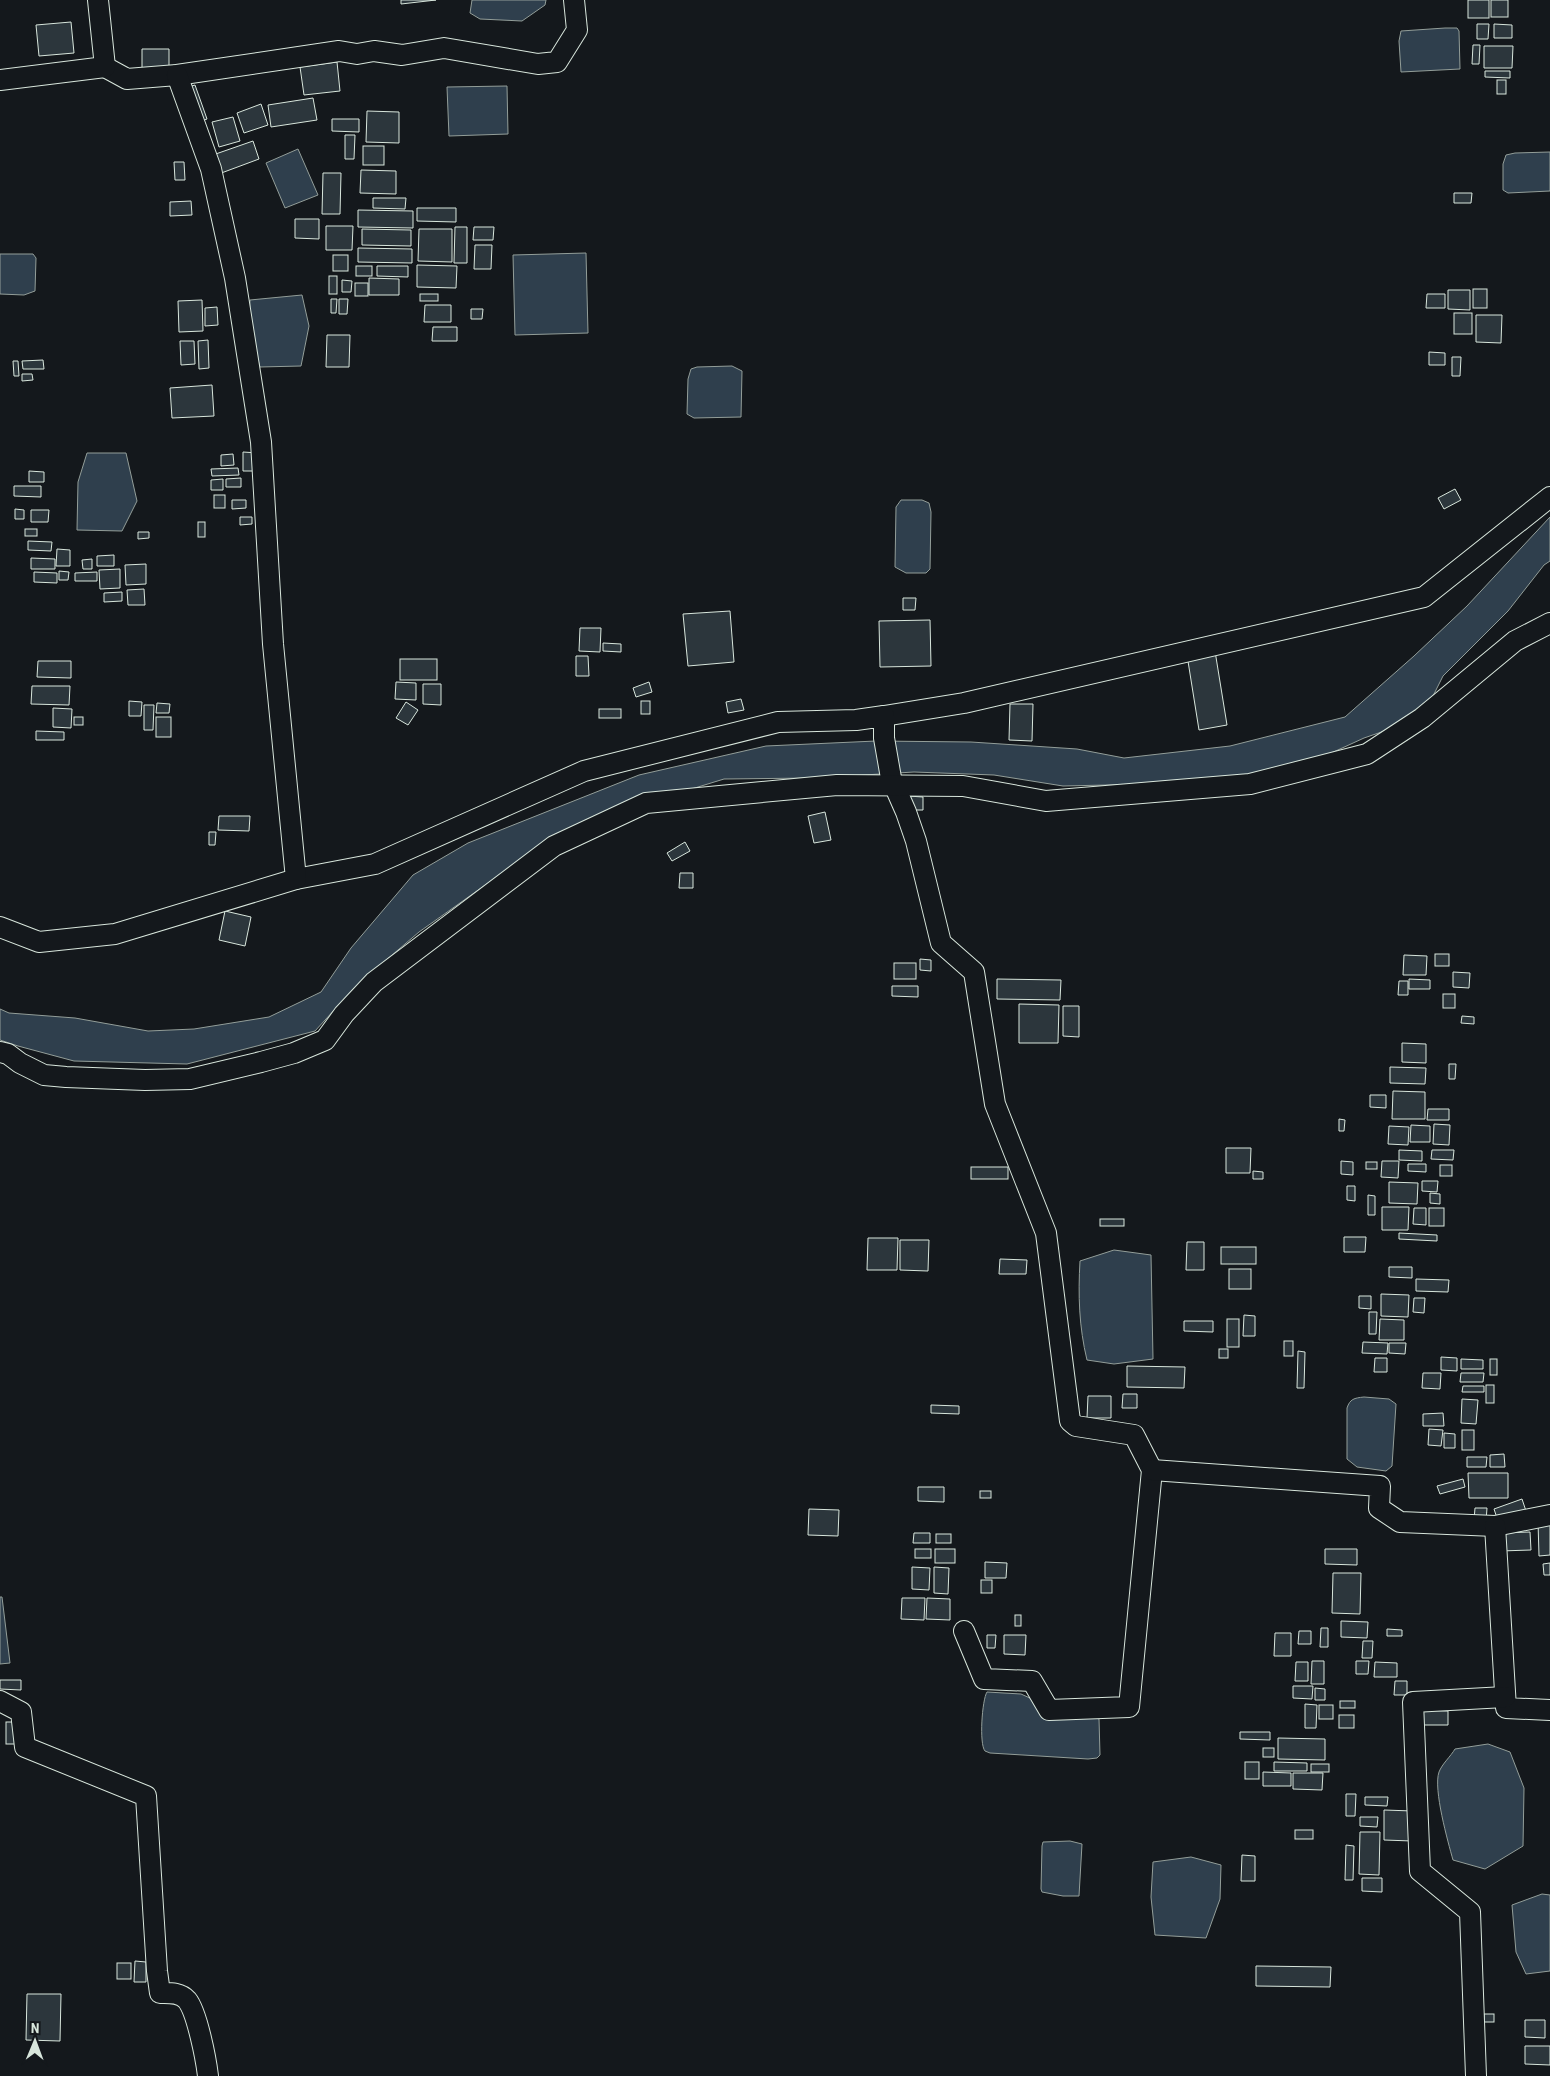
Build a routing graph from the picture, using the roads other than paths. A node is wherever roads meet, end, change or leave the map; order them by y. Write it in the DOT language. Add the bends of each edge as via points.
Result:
graph roads {
  1 [pos="98,0"];
  2 [pos="574,0"];
  3 [pos="105,67"];
  4 [pos="177,76"];
  5 [pos="0,80"];
  6 [pos="1550,497"];
  7 [pos="1550,623"];
  8 [pos="884,716"];
  9 [pos="892,782"];
  10 [pos="296,879"];
  11 [pos="0,927"];
  12 [pos="0,1052"];
  13 [pos="1152,1470"];
  14 [pos="1550,1515"];
  15 [pos="1495,1526"];
  16 [pos="964,1631"];
  17 [pos="1506,1697"];
  18 [pos="0,1701"];
  19 [pos="1550,1710"];
  20 [pos="208,2076"];
  21 [pos="1476,2076"];
  1 -- 3 [label="street"];
  2 -- 4 [label="street" via="577,30 557,62 538,64 444,48 402,55 374,51 357,54 339,50"];
  3 -- 4 [label="street" via="127,79"];
  3 -- 5 [label="street"];
  4 -- 10 [label="street" via="211,168 235,278 261,442 273,644"];
  6 -- 8 [label="street" via="1424,597 964,703"];
  7 -- 9 [label="street" via="1515,641 1422,718 1366,754 1250,784 1046,801 963,786"];
  8 -- 9 [label="street" via="884,738"];
  8 -- 10 [label="street" via="778,722 584,771 375,864"];
  9 -- 12 [label="street" via="646,803 554,846 374,982 325,1040 294,1053 190,1079 44,1075"];
  9 -- 13 [label="street" via="916,841 941,943 974,972 995,1104 1046,1233 1070,1421 1076,1426 1134,1435"];
  10 -- 11 [label="street" via="115,934 39,942"];
  13 -- 15 [label="street" via="1380,1486 1379,1508 1400,1522"];
  13 -- 16 [label="street" via="1129,1707 1050,1710 1032,1681 984,1678"];
  14 -- 15 [label="street"];
  15 -- 17 [label="street"];
  17 -- 19 [label="street" via="1506,1708"];
  17 -- 21 [label="street" via="1413,1702 1420,1871 1470,1912"];
  18 -- 20 [label="street" via="22,1712 25,1747 146,1796 160,1993 174,1993 186,1998 192,2008"];
}
